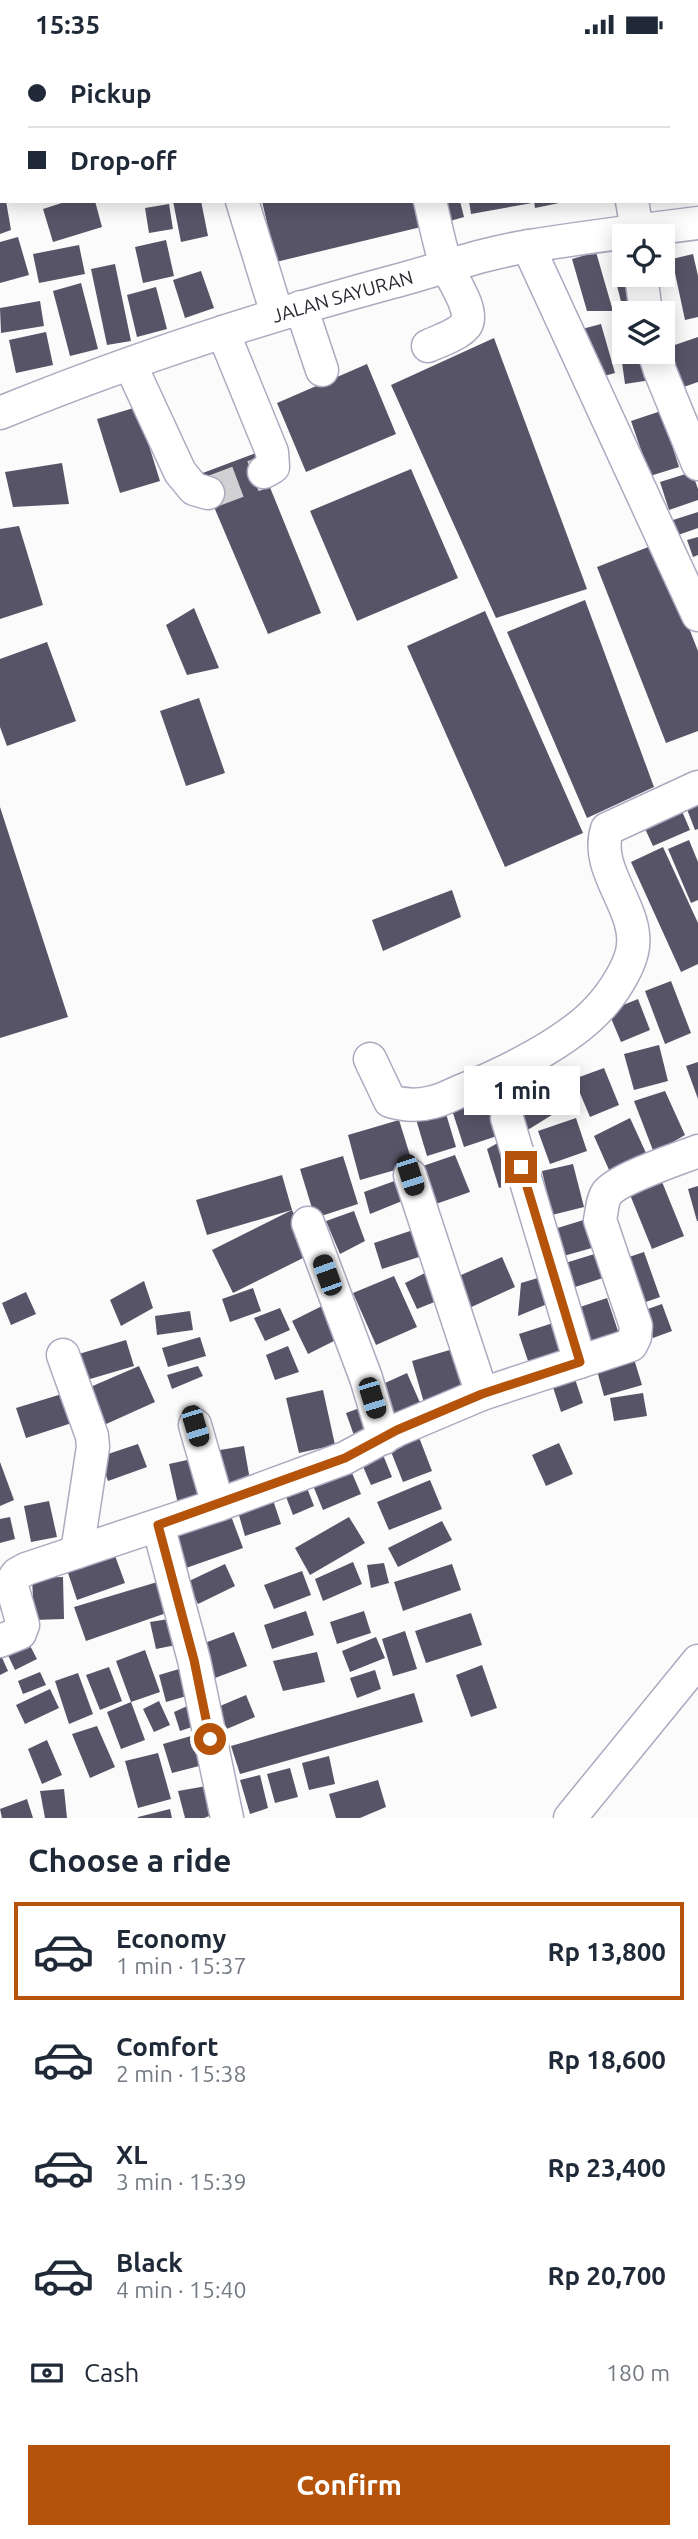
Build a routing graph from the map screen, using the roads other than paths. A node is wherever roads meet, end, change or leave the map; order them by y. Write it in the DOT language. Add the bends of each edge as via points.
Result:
graph roads {
  1 [pos="243,203"];
  2 [pos="430,203"];
  3 [pos="632,203"];
  4 [pos="698,223"];
  5 [pos="636,224"];
  6 [pos="675,227"];
  7 [pos="612,237"];
  8 [pos="528,246"];
  9 [pos="446,265"];
  10 [pos="289,310"];
  11 [pos="223,332"];
  12 [pos="428,346"];
  13 [pos="130,364"];
  14 [pos="658,364"];
  15 [pos="322,370"];
  16 [pos="0,413"];
  17 [pos="698,464"];
  18 [pos="264,472"];
  19 [pos="208,493"];
  20 [pos="698,615"];
  21 [pos="698,787"];
  22 [pos="370,1059"];
  23 [pos="507,1118"];
  24 [pos="698,1151"];
  25 [pos="410,1175"];
  26 [pos="307,1223"];
  27 [pos="63,1355"];
  28 [pos="580,1362"];
  29 [pos="482,1394"];
  30 [pos="195,1426"];
  31 [pos="384,1438"];
  32 [pos="218,1505"];
  33 [pos="158,1525"];
  34 [pos="76,1552"];
  35 [pos="0,1641"];
  36 [pos="698,1661"];
  37 [pos="227,1818"];
  38 [pos="570,1818"];
  1 -- 10 [label="street"];
  2 -- 9 [label="street"];
  3 -- 5 [label="street"];
  4 -- 6 [label="street, JALAN SAYURAN"];
  7 -- 8 [label="street, JALAN SAYURAN"];
  8 -- 9 [label="street, JALAN SAYURAN"];
  8 -- 20 [label="street"];
  9 -- 10 [label="street, JALAN SAYURAN"];
  9 -- 12 [label="street" via="469,316 459,331"];
  10 -- 11 [label="street, JALAN SAYURAN"];
  10 -- 15 [label="street"];
  11 -- 13 [label="street, JALAN SAYURAN"];
  11 -- 18 [label="street" via="274,461"];
  13 -- 16 [label="street, JALAN SAYURAN"];
  13 -- 19 [label="street" via="180,473 194,489"];
  14 -- 17 [label="street"];
  21 -- 22 [label="street" via="607,829 603,842 606,861 634,934 632,952 600,1007 564,1038 488,1080 433,1102 390,1101"];
  23 -- 28 [label="street"];
  24 -- 28 [label="street" via="625,1180 607,1193 600,1220 636,1326 635,1337 631,1345"];
  25 -- 29 [label="street"];
  26 -- 31 [label="street"];
  27 -- 34 [label="street" via="93,1447"];
  28 -- 29 [label="street"];
  29 -- 31 [label="street"];
  30 -- 32 [label="street"];
  31 -- 32 [label="street" via="345,1458"];
  32 -- 33 [label="street"];
  33 -- 34 [label="street"];
  33 -- 37 [label="street" via="194,1660"];
  34 -- 35 [label="street" via="17,1574 11,1583 23,1625 20,1633"];
  36 -- 38 [label="street"];
}
